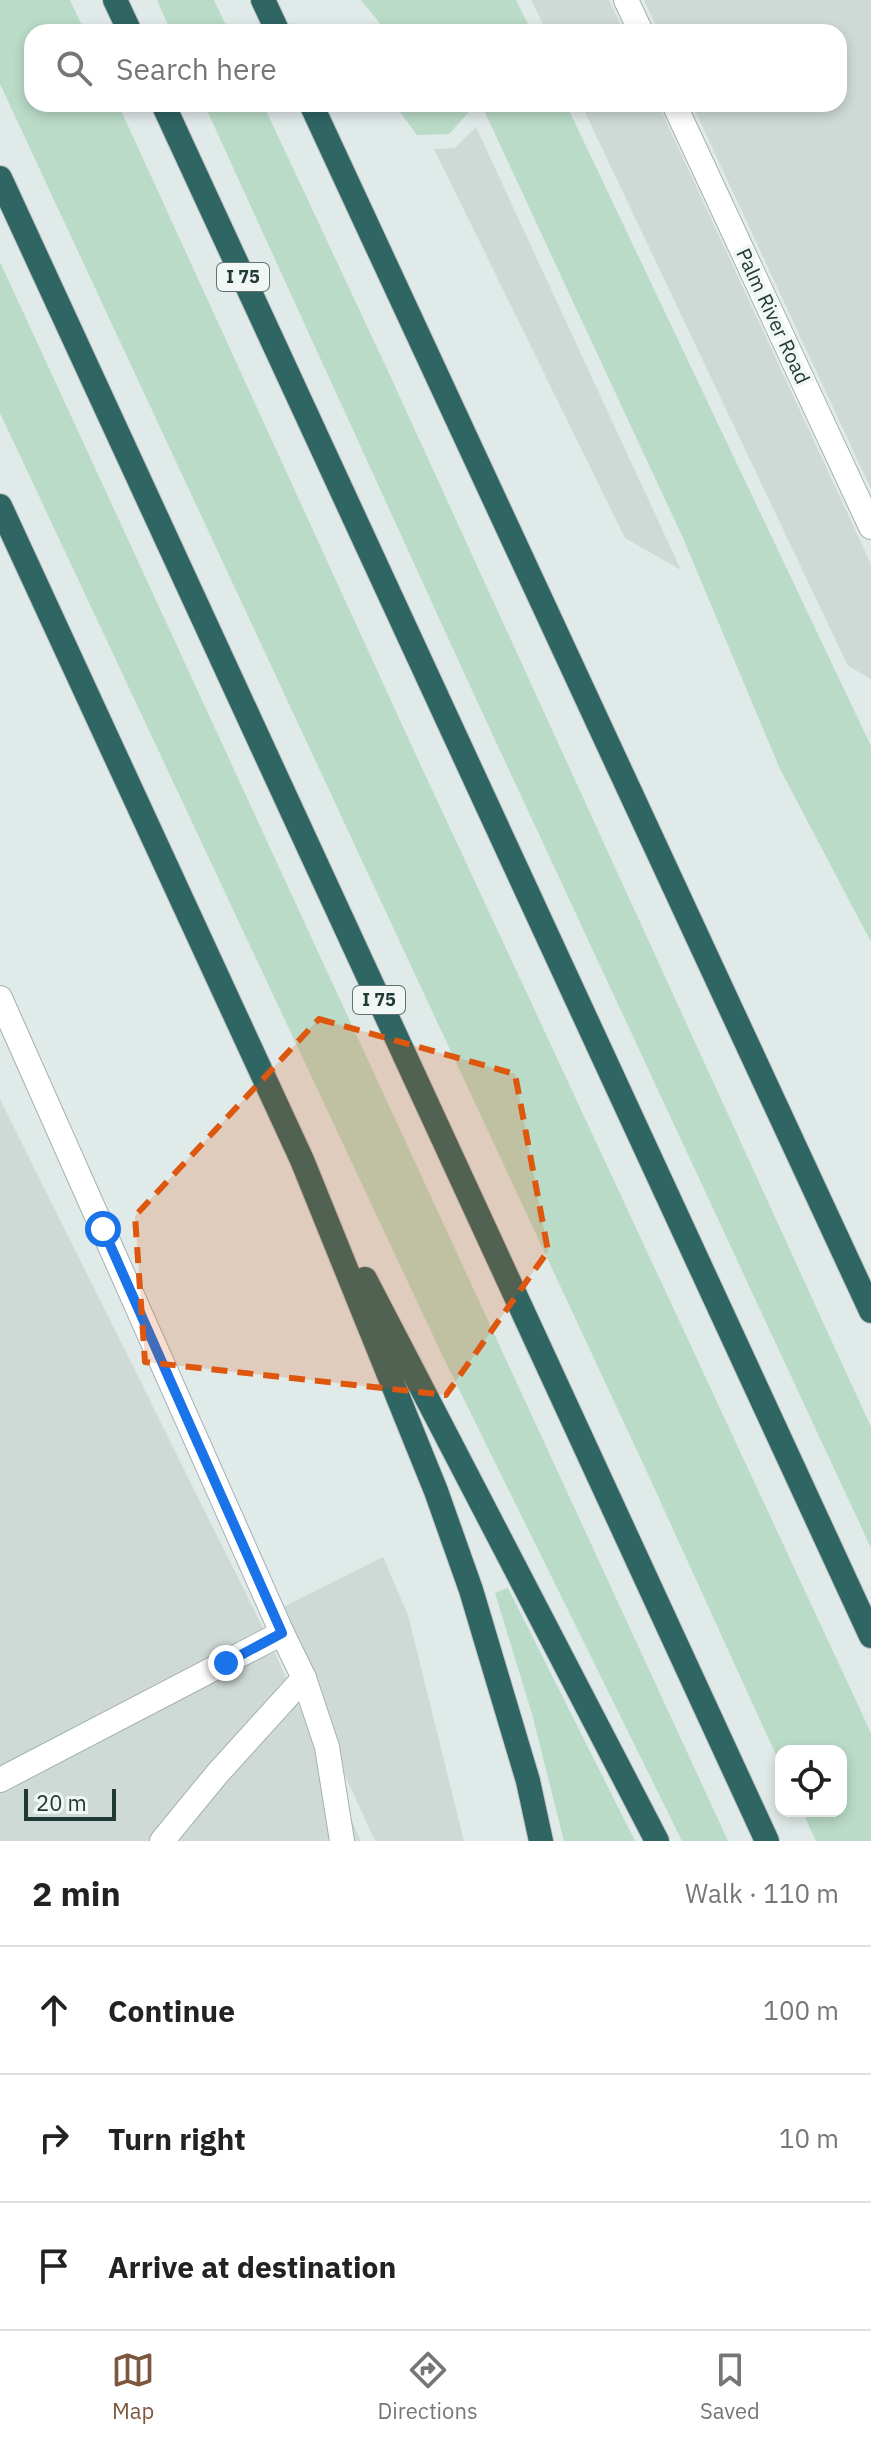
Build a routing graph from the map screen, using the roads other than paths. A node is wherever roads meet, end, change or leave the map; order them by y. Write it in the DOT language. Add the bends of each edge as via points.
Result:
graph roads {
  1 [pos="115,0"];
  2 [pos="263,0"];
  3 [pos="626,0"];
  4 [pos="126,24"];
  5 [pos="274,24"];
  6 [pos="637,24"];
  7 [pos="167,112"];
  8 [pos="315,112"];
  9 [pos="678,112"];
  10 [pos="0,178"];
  11 [pos="0,506"];
  12 [pos="871,527"];
  13 [pos="0,998"];
  14 [pos="302,1160"];
  15 [pos="871,1311"];
  16 [pos="282,1633"];
  17 [pos="871,1636"];
  18 [pos="304,1678"];
  19 [pos="0,1780"];
  20 [pos="162,1841"];
  21 [pos="342,1841"];
  22 [pos="541,1841"];
  23 [pos="657,1841"];
  24 [pos="767,1841"];
  1 -- 4 [label="highway"];
  2 -- 5 [label="highway"];
  3 -- 6 [label="street"];
  7 -- 17 [label="highway, I 75"];
  8 -- 15 [label="highway"];
  9 -- 12 [label="street, Palm River Road"];
  10 -- 24 [label="highway, I 75"];
  11 -- 14 [label="highway"];
  13 -- 16 [label="street"];
  14 -- 22 [label="highway" via="471,1590"];
  14 -- 23 [label="highway"];
  16 -- 18 [label="street"];
  16 -- 19 [label="street"];
  18 -- 20 [label="street"];
  18 -- 21 [label="street" via="327,1747"];
}
